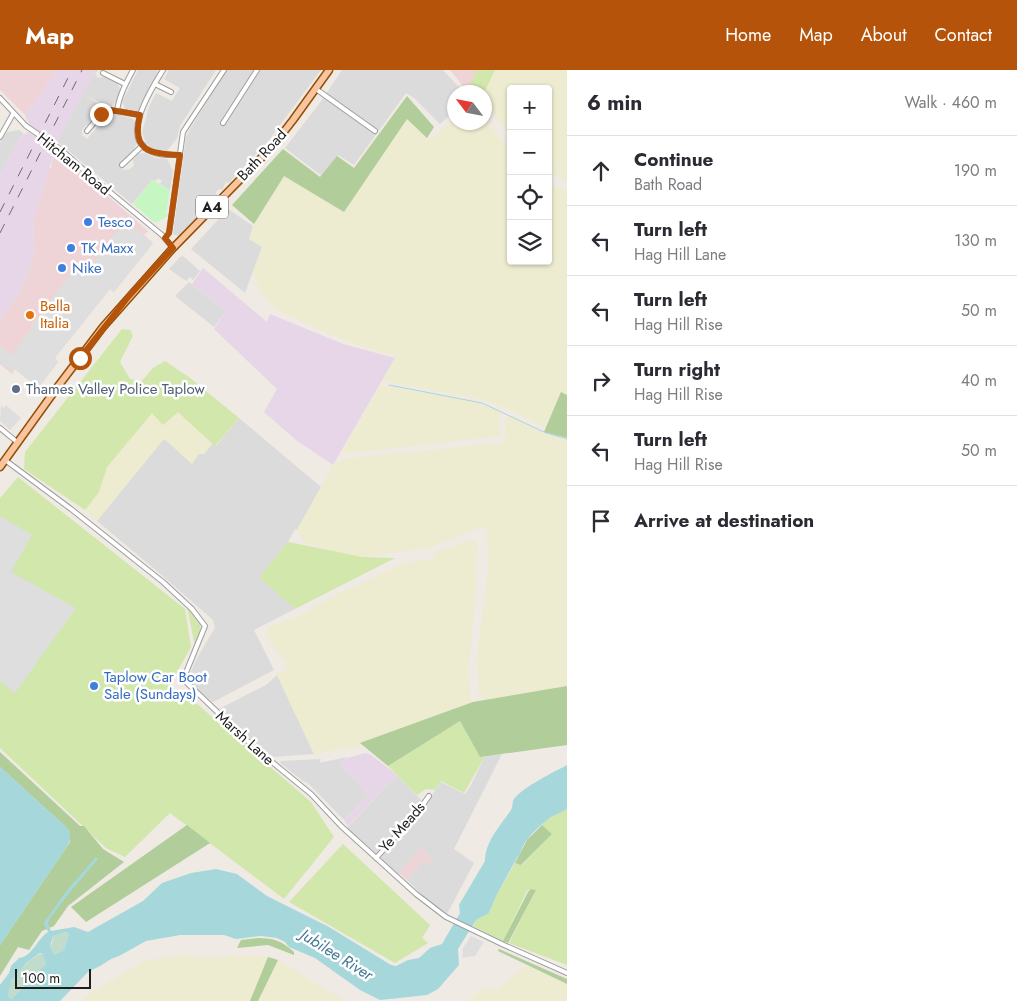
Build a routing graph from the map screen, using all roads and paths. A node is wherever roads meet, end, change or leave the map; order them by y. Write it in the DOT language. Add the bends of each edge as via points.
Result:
graph roads {
  1 [pos="133,70"];
  2 [pos="163,70"];
  3 [pos="224,70"];
  4 [pos="257,70"];
  5 [pos="329,70"];
  6 [pos="103,73"];
  7 [pos="125,84"];
  8 [pos="155,84"];
  9 [pos="316,89"];
  10 [pos="171,92"];
  11 [pos="0,98"];
  12 [pos="117,111"];
  13 [pos="13,114"];
  14 [pos="140,115"];
  15 [pos="223,124"];
  16 [pos="87,131"];
  17 [pos="375,131"];
  18 [pos="0,137"];
  19 [pos="143,145"];
  20 [pos="180,155"];
  21 [pos="122,165"];
  22 [pos="165,238"];
  23 [pos="173,248"];
  24 [pos="0,428"];
  25 [pos="17,442"];
  26 [pos="5,460"];
  27 [pos="0,467"];
  28 [pos="429,796"];
  29 [pos="376,858"];
  30 [pos="567,973"];
  1 -- 7 [label="street"];
  2 -- 8 [label="street"];
  3 -- 20 [label="street" via="183,132"];
  4 -- 15 [label="street"];
  5 -- 9 [label="main road, Bath Road / A4"];
  6 -- 7 [label="street"];
  7 -- 12 [label="street"];
  8 -- 10 [label="street"];
  8 -- 14 [label="street"];
  9 -- 17 [label="street"];
  9 -- 23 [label="main road, Bath Road / A4" via="272,147"];
  11 -- 13 [label="street, Hitcham Road"];
  12 -- 14 [label="street"];
  12 -- 16 [label="street" via="101,114"];
  13 -- 18 [label="street"];
  13 -- 22 [label="street, Hitcham Road" via="60,149"];
  14 -- 19 [label="street" via="138,136"];
  19 -- 20 [label="street" via="150,152"];
  19 -- 21 [label="street"];
  20 -- 22 [label="street" via="169,233"];
  22 -- 23 [label="street, Hitcham Road"];
  23 -- 25 [label="main road, Bath Road / A4" via="103,327"];
  24 -- 25 [label="street"];
  25 -- 26 [label="main road, Bath Road / A4"];
  26 -- 27 [label="main road, Bath Road / A4"];
  26 -- 29 [label="street, Marsh Lane" via="71,508 192,609 205,626 185,675 186,682 254,748 311,794"];
  28 -- 29 [label="street, Ye Meads"];
  29 -- 30 [label="street, Marsh Lane" via="446,917"];
}
